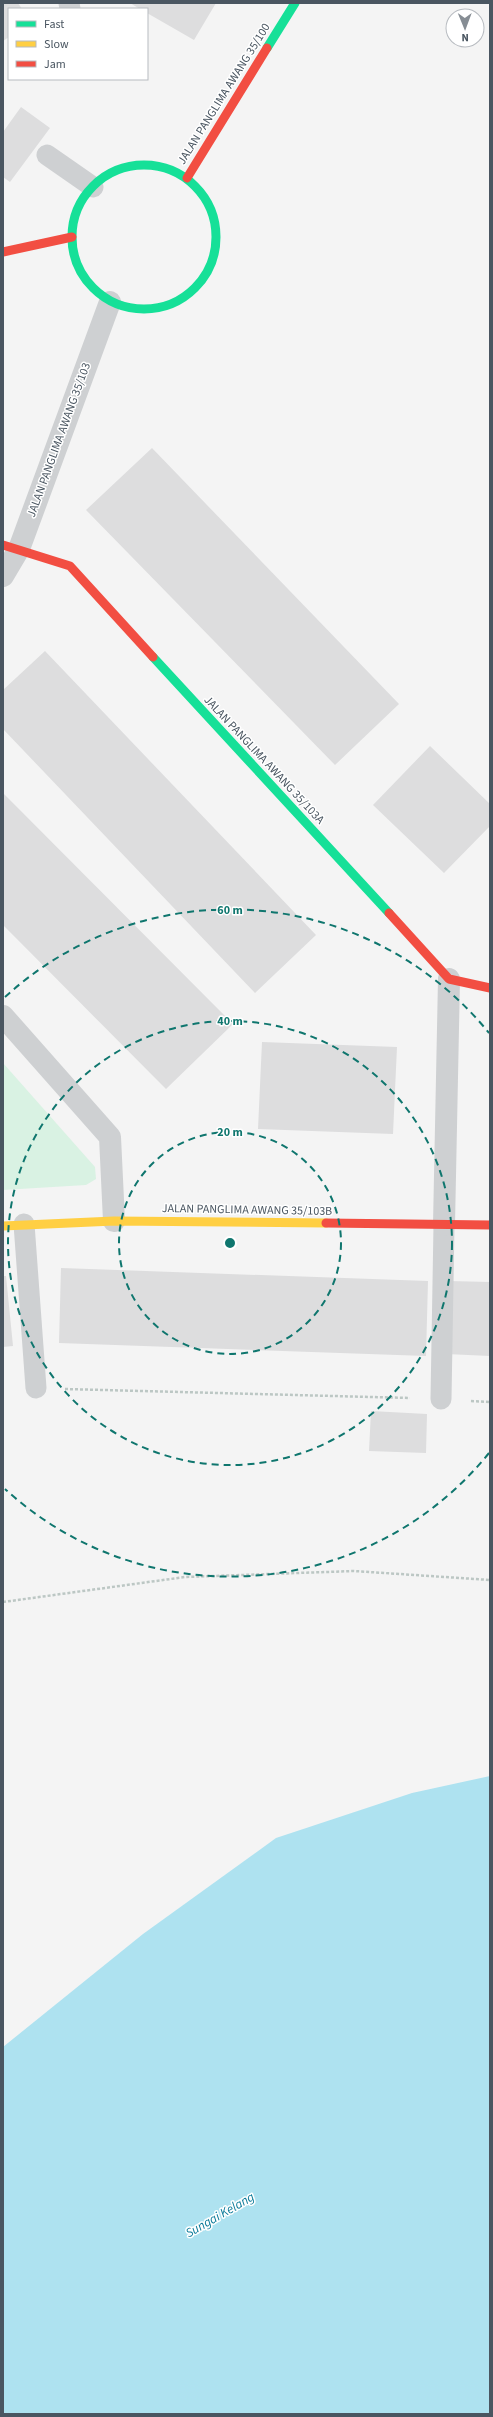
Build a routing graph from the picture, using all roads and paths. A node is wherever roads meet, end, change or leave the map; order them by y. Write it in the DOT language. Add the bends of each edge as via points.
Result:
graph roads {
  1 [pos="295,3"];
  2 [pos="47,154"];
  3 [pos="187,178"];
  4 [pos="93,187"];
  5 [pos="72,237"];
  6 [pos="3,252"];
  7 [pos="110,302"];
  8 [pos="11,547"];
  9 [pos="3,576"];
  10 [pos="449,979"];
  11 [pos="490,988"];
  12 [pos="3,1016"];
  13 [pos="114,1221"];
  14 [pos="24,1224"];
  15 [pos="444,1225"];
  16 [pos="490,1225"];
  17 [pos="3,1226"];
  18 [pos="36,1388"];
  19 [pos="441,1399"];
  20 [pos="490,1402"];
  21 [pos="490,1580"];
  22 [pos="3,1602"];
  1 -- 3 [label="street, JALAN PANGLIMA AWANG 35/100"];
  2 -- 4 [label="lane"];
  3 -- 4 [label="street" via="165,168 142,164 118,170 97,181"];
  3 -- 7 [label="street" via="204,195 215,217 218,241 212,264 200,286 181,301 158,309 134,309"];
  4 -- 5 [label="street" via="82,199 73,222"];
  5 -- 6 [label="street"];
  5 -- 7 [label="street" via="78,268 91,288"];
  7 -- 8 [label="street, JALAN PANGLIMA AWANG 35/103"];
  8 -- 9 [label="street, JALAN PANGLIMA AWANG 35/103"];
  8 -- 10 [label="street, JALAN PANGLIMA AWANG 35/103A" via="70,566"];
  10 -- 11 [label="street"];
  10 -- 15 [label="street"];
  12 -- 13 [label="street" via="110,1137"];
  13 -- 14 [label="street, JALAN PANGLIMA AWANG 35/103B"];
  13 -- 15 [label="street, JALAN PANGLIMA AWANG 35/103B"];
  14 -- 17 [label="street, JALAN PANGLIMA AWANG 35/103B"];
  14 -- 18 [label="lane"];
  15 -- 16 [label="street, JALAN PANGLIMA AWANG 35/103B"];
  15 -- 19 [label="lane"];
  18 -- 19 [label="path"];
  19 -- 20 [label="path"];
  21 -- 22 [label="path" via="354,1571 185,1577"];
}
